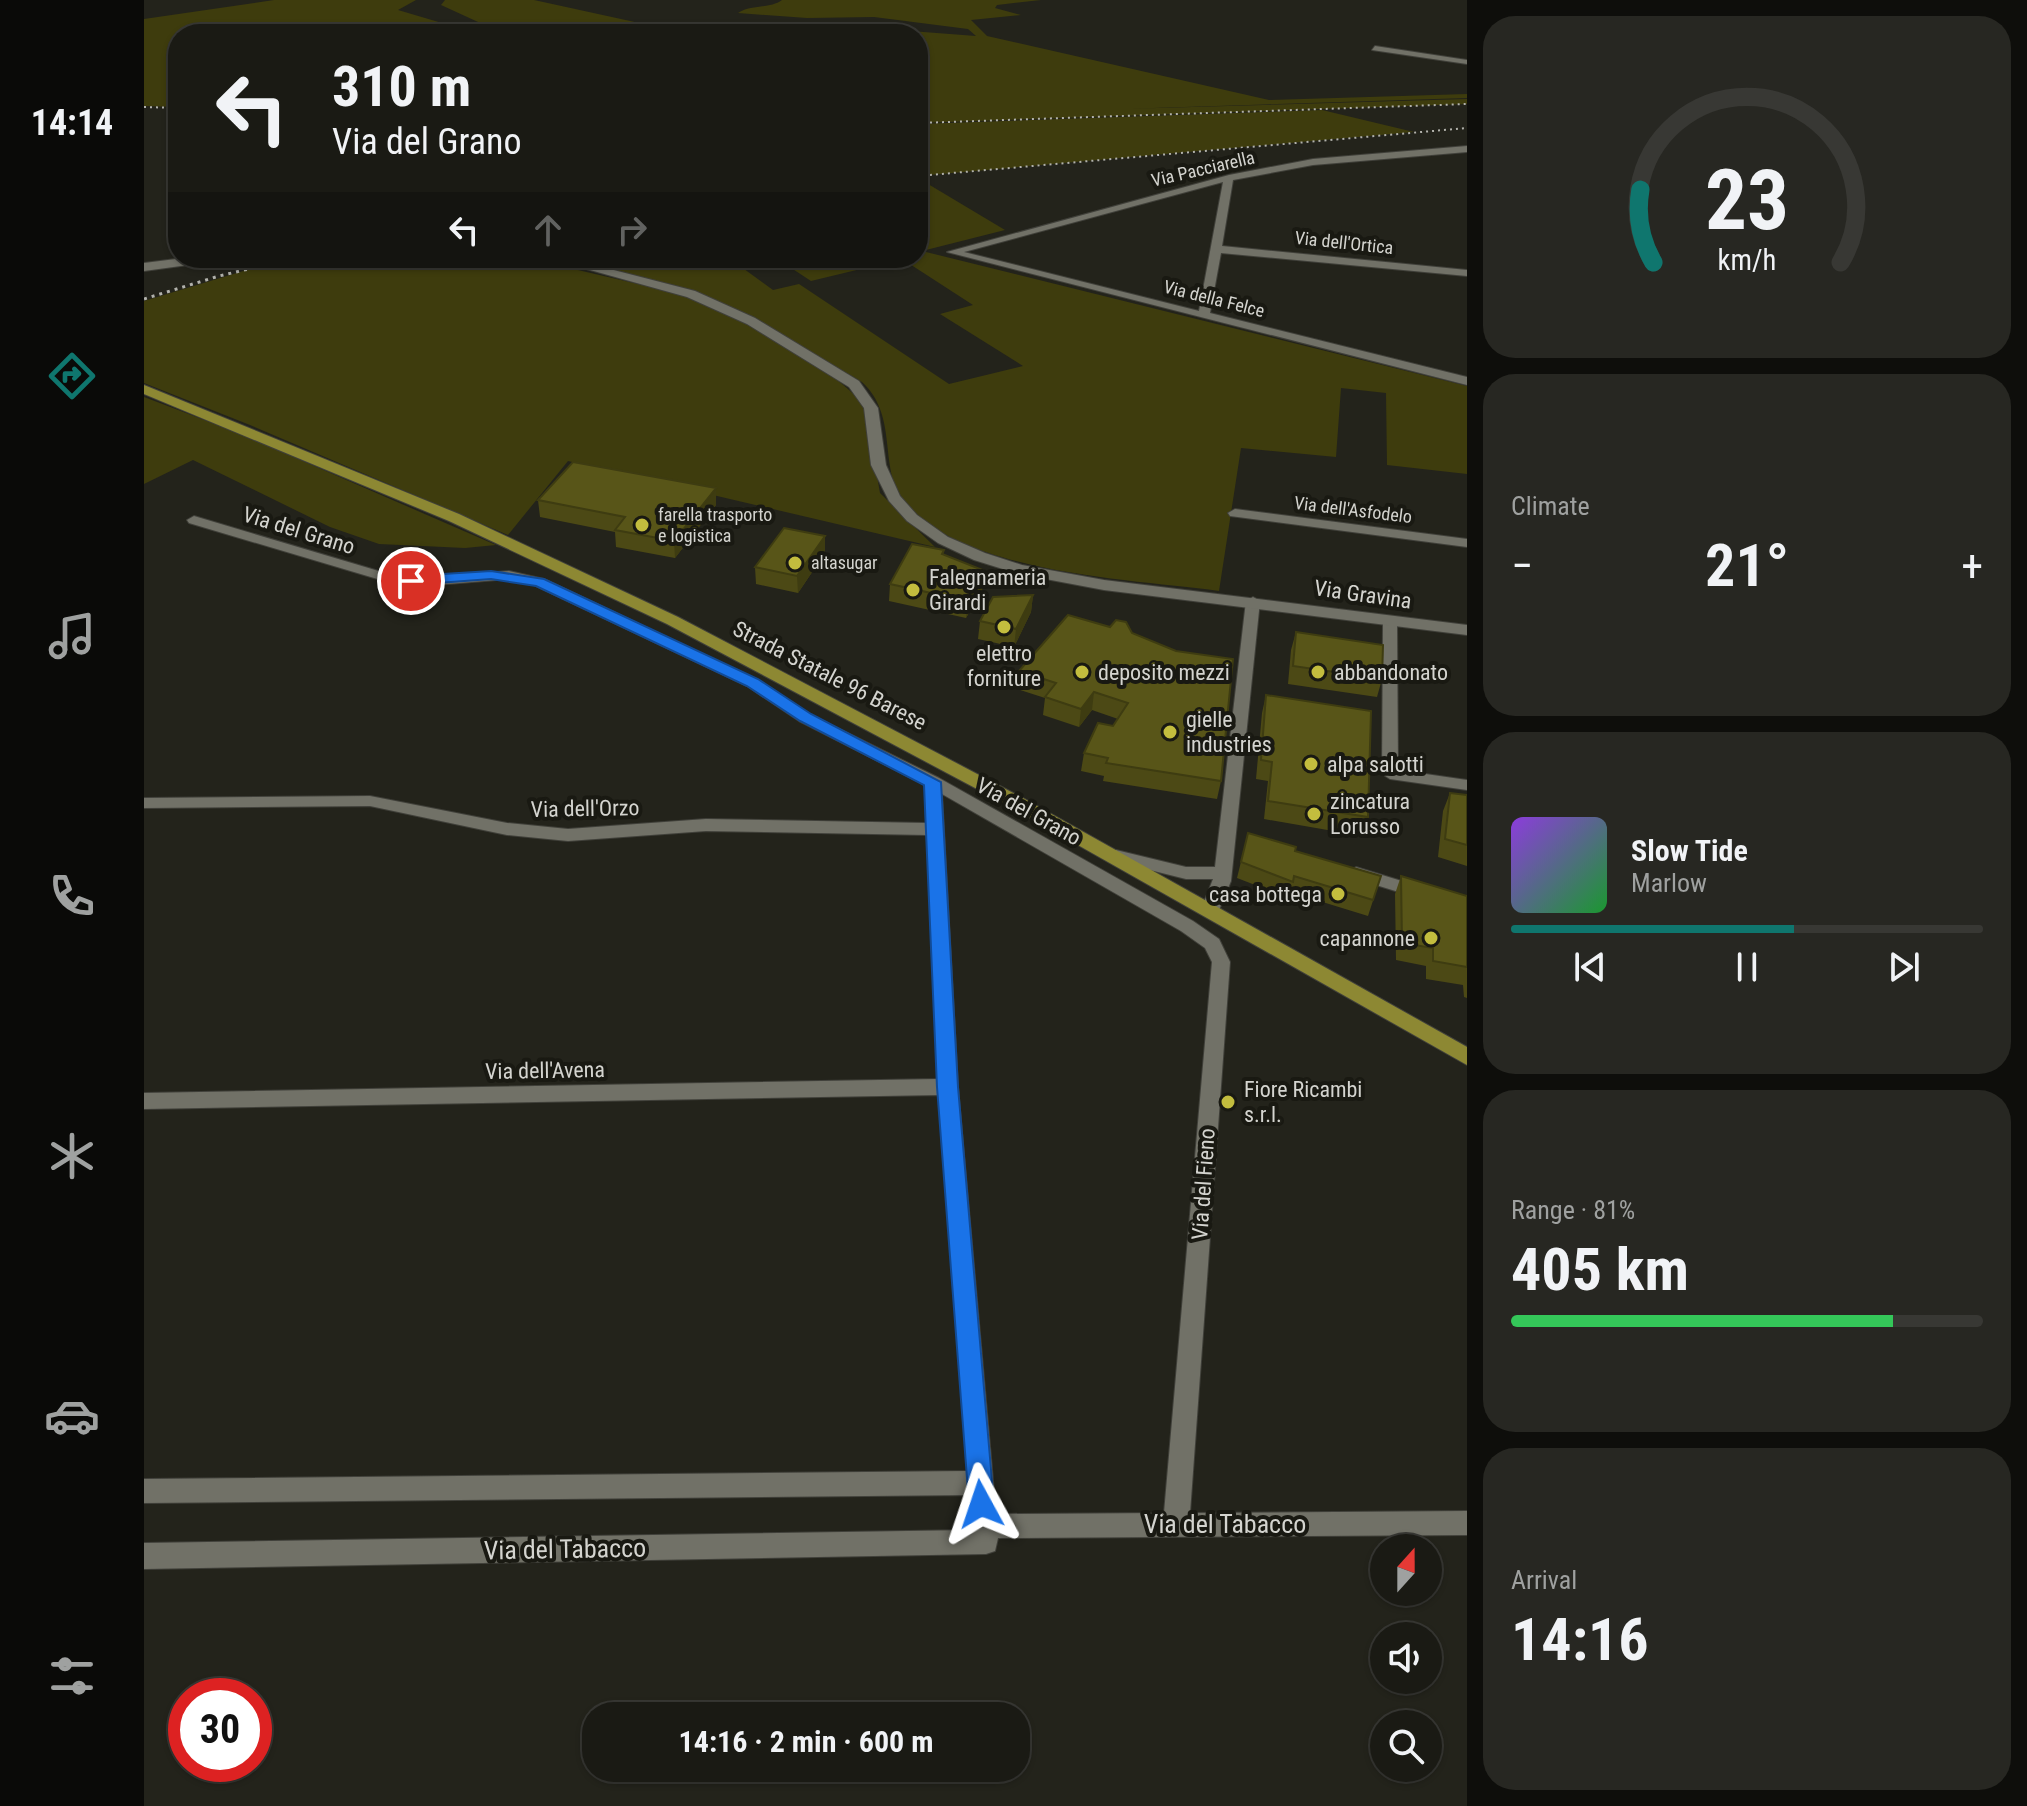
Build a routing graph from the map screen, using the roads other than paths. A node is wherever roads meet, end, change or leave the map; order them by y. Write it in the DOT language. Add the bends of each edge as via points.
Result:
graph roads {
  1 [pos="1375,48"];
  2 [pos="1467,62"];
  3 [pos="1467,149"];
  4 [pos="1229,178"];
  5 [pos="1217,249"];
  6 [pos="952,252"];
  7 [pos="168,264"];
  8 [pos="144,267"];
  9 [pos="591,268"];
  10 [pos="1467,273"];
  11 [pos="1204,316"];
  12 [pos="1467,381"];
  13 [pos="144,389"];
  14 [pos="1235,513"];
  15 [pos="194,520"];
  16 [pos="1467,543"];
  17 [pos="1253,601"];
  18 [pos="1390,620"];
  19 [pos="1467,630"];
  20 [pos="933,782"];
  21 [pos="1467,785"];
  22 [pos="144,803"];
  23 [pos="934,829"];
  24 [pos="1116,856"];
  25 [pos="1332,865"];
  26 [pos="1223,873"];
  27 [pos="1204,875"];
  28 [pos="1152,877"];
  29 [pos="1128,892"];
  30 [pos="1185,896"];
  31 [pos="1467,907"];
  32 [pos="1210,910"];
  33 [pos="1467,1057"];
  34 [pos="948,1087"];
  35 [pos="144,1101"];
  36 [pos="979,1483"];
  37 [pos="144,1491"];
  38 [pos="1467,1523"];
  39 [pos="1176,1525"];
  40 [pos="985,1534"];
  41 [pos="144,1556"];
  1 -- 2 [label="street"];
  3 -- 4 [label="street, Via Pacciarella" via="1313,162"];
  4 -- 5 [label="street"];
  4 -- 6 [label="street, Via Pacciarella"];
  5 -- 10 [label="street, Via dell'Ortica"];
  5 -- 11 [label="street"];
  6 -- 11 [label="street, Via della Felce"];
  7 -- 8 [label="main road"];
  9 -- 17 [label="main road, Via Gravina" via="691,294 751,321 854,384 868,397 877,459 888,490 910,517 947,544 1041,574"];
  11 -- 12 [label="street, Via della Felce"];
  13 -- 24 [label="main road, Strada Statale 96 Barese" via="568,570 794,682"];
  14 -- 16 [label="street, Via dell'Asfodelo"];
  15 -- 20 [label="street, Via del Grano" via="391,579 509,575 539,582 752,683 805,718"];
  17 -- 18 [label="main road, Via Gravina"];
  17 -- 26 [label="street" via="1235,836"];
  18 -- 19 [label="main road, Via Gravina"];
  18 -- 21 [label="street" via="1390,774"];
  20 -- 23 [label="street"];
  20 -- 29 [label="street, Via del Grano"];
  22 -- 23 [label="street, Via dell'Orzo" via="370,801 507,829 568,835 706,825"];
  23 -- 34 [label="street"];
  24 -- 27 [label="street"];
  24 -- 28 [label="main road, Strada Statale 96 Barese"];
  25 -- 31 [label="street"];
  26 -- 27 [label="street"];
  26 -- 32 [label="street"];
  27 -- 30 [label="street"];
  28 -- 29 [label="street"];
  28 -- 30 [label="main road, Strada Statale 96 Barese"];
  29 -- 39 [label="street, Via del Fieno" via="1203,937 1221,962"];
  30 -- 32 [label="main road, Strada Statale 96 Barese"];
  32 -- 33 [label="main road, Strada Statale 96 Barese"];
  34 -- 35 [label="street, Via dell'Avena"];
  34 -- 36 [label="street"];
  36 -- 37 [label="street"];
  36 -- 40 [label="street"];
  38 -- 39 [label="street, Via del Tabacco"];
  39 -- 40 [label="street, Via del Tabacco"];
  40 -- 41 [label="street, Via del Tabacco"];
}
